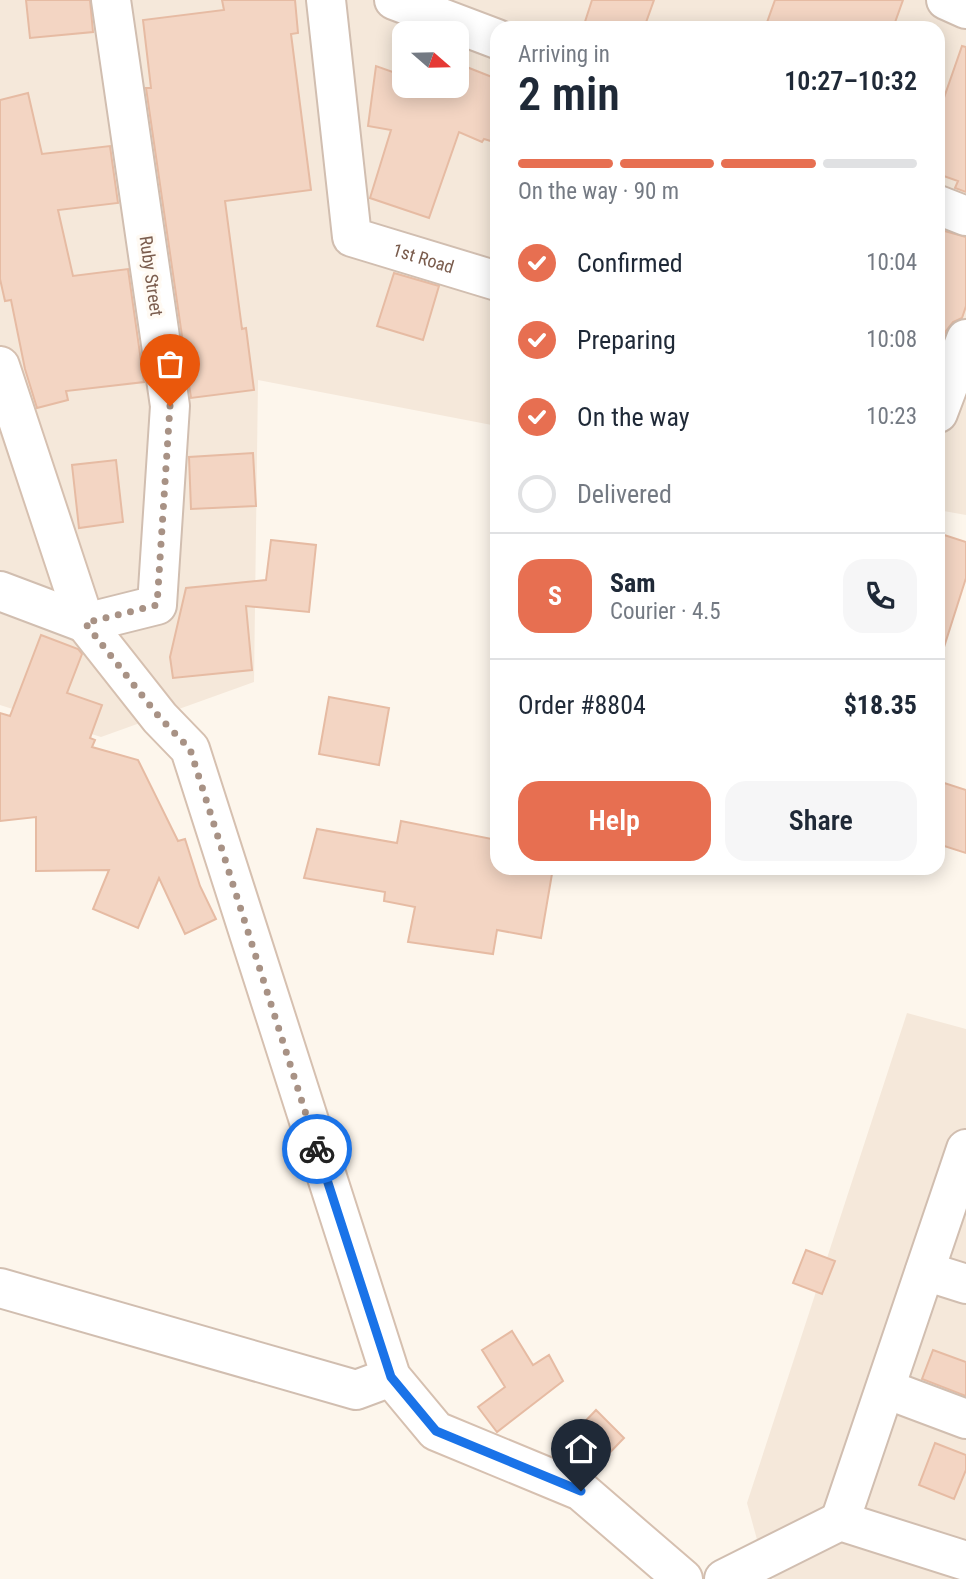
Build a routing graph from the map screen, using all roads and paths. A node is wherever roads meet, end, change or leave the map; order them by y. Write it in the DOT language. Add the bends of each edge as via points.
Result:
graph roads {
  1 [pos="111,0"];
  2 [pos="326,0"];
  3 [pos="394,0"];
  4 [pos="946,0"];
  5 [pos="966,9"];
  6 [pos="490,36"];
  7 [pos="945,208"];
  8 [pos="966,216"];
  9 [pos="490,279"];
  10 [pos="966,339"];
  11 [pos="0,367"];
  12 [pos="945,397"];
  13 [pos="0,591"];
  14 [pos="85,623"];
  15 [pos="966,1149"];
  16 [pos="925,1271"];
  17 [pos="966,1284"];
  18 [pos="0,1288"];
  19 [pos="391,1377"];
  20 [pos="886,1390"];
  21 [pos="966,1419"];
  22 [pos="840,1521"];
  23 [pos="966,1561"];
  24 [pos="683,1579"];
  25 [pos="724,1579"];
  1 -- 14 [label="street, Ruby Street" via="170,406 157,605"];
  2 -- 9 [label="street, 1st Road" via="352,237"];
  3 -- 6 [label="street"];
  4 -- 5 [label="street"];
  7 -- 8 [label="street"];
  10 -- 12 [label="street"];
  11 -- 14 [label="street"];
  13 -- 14 [label="street"];
  14 -- 19 [label="street" via="190,749"];
  15 -- 16 [label="street"];
  16 -- 17 [label="street"];
  16 -- 20 [label="street"];
  18 -- 19 [label="street" via="356,1390"];
  19 -- 24 [label="street" via="436,1431 581,1491"];
  20 -- 21 [label="street"];
  20 -- 22 [label="street"];
  22 -- 23 [label="street"];
  22 -- 25 [label="street"];
}
